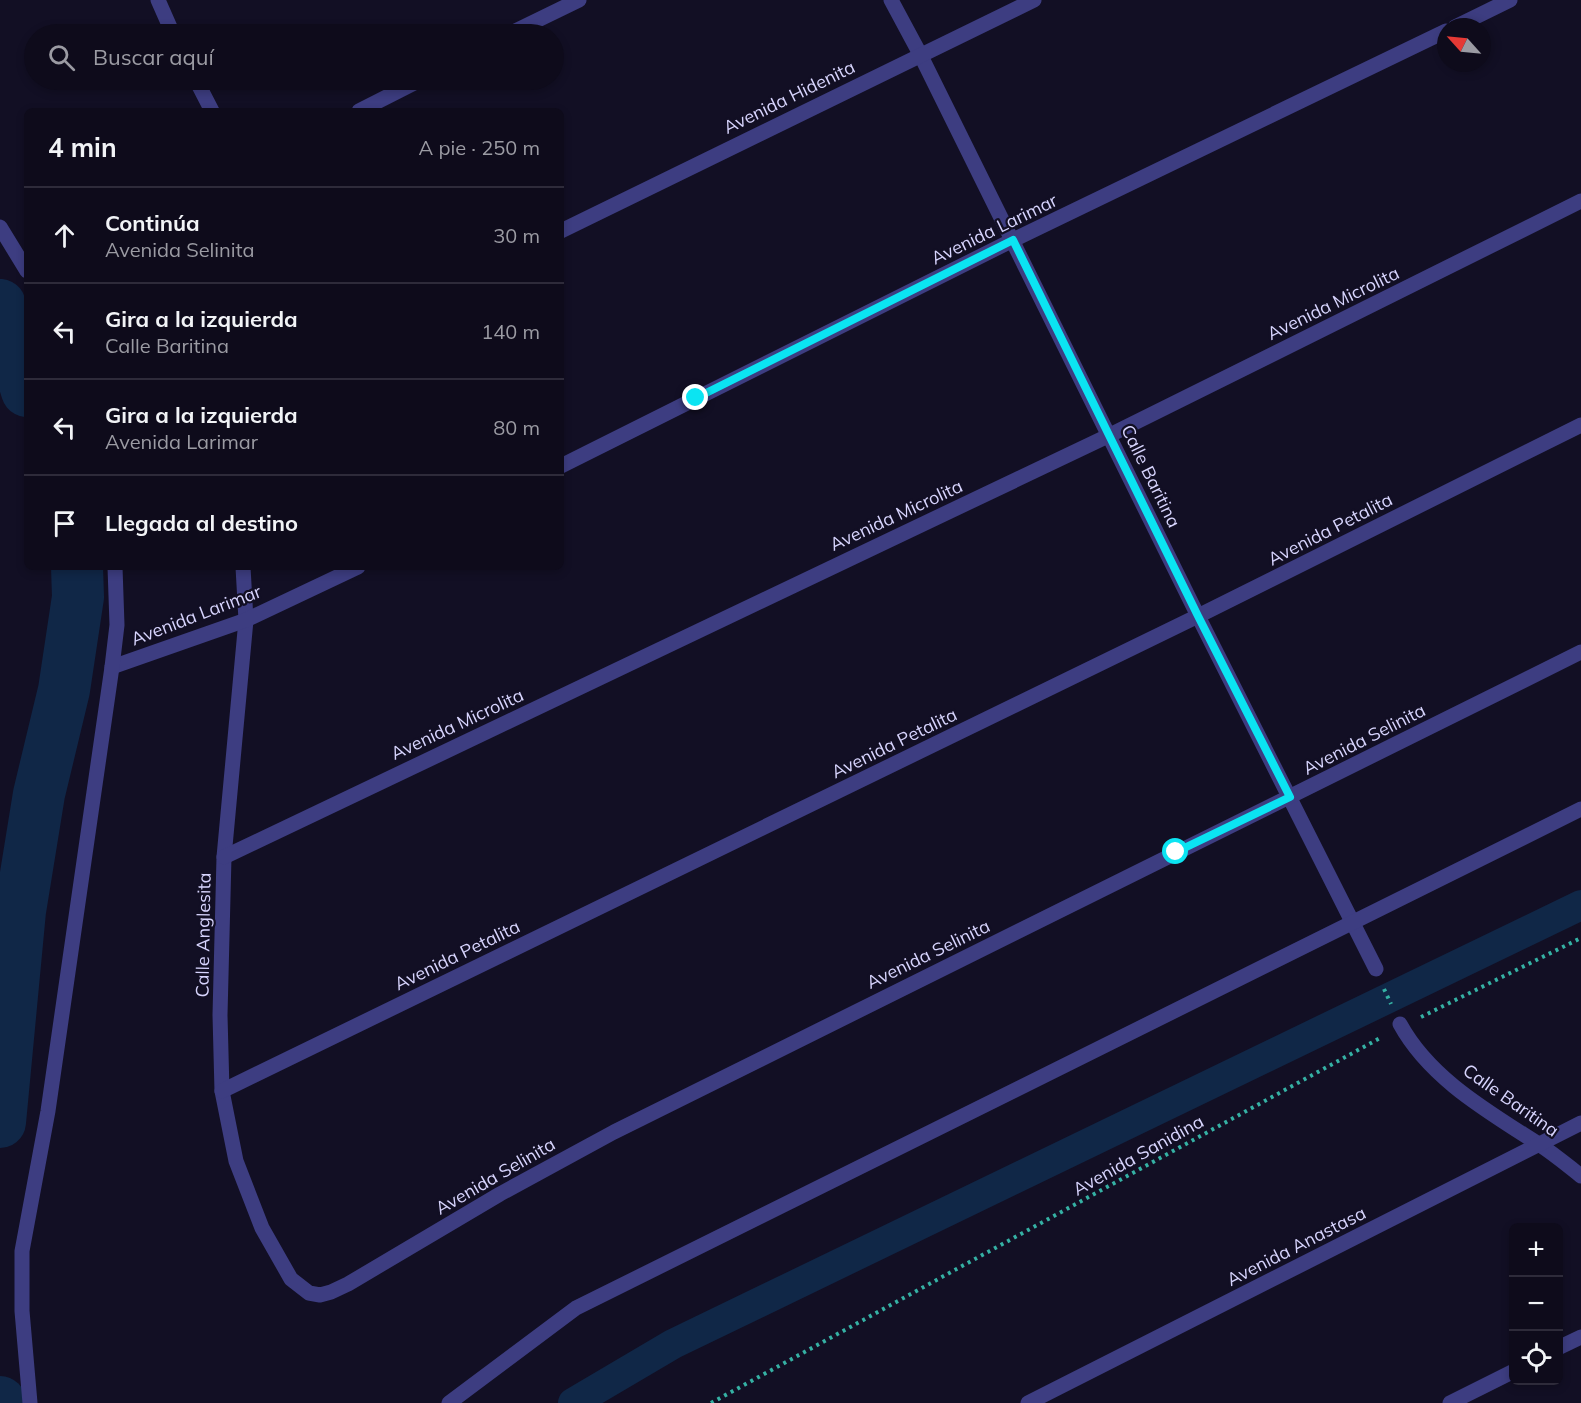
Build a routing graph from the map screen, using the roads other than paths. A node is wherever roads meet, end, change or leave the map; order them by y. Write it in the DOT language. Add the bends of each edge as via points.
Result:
graph roads {
  1 [pos="158,0"];
  2 [pos="579,0"];
  3 [pos="891,0"];
  4 [pos="1034,0"];
  5 [pos="1510,0"];
  6 [pos="1473,18"];
  7 [pos="169,24"];
  8 [pos="530,24"];
  9 [pos="1437,35"];
  10 [pos="920,54"];
  11 [pos="201,90"];
  12 [pos="400,90"];
  13 [pos="210,108"];
  14 [pos="365,108"];
  15 [pos="1581,201"];
  16 [pos="0,227"];
  17 [pos="564,230"];
  18 [pos="1013,240"];
  19 [pos="24,266"];
  20 [pos="1581,425"];
  21 [pos="1110,435"];
  22 [pos="564,464"];
  23 [pos="115,570"];
  24 [pos="243,570"];
  25 [pos="352,570"];
  26 [pos="1198,616"];
  27 [pos="246,620"];
  28 [pos="1581,652"];
  29 [pos="112,667"];
  30 [pos="1290,797"];
  31 [pos="1581,809"];
  32 [pos="224,857"];
  33 [pos="1353,922"];
  34 [pos="1376,969"];
  35 [pos="1401,1025"];
  36 [pos="222,1091"];
  37 [pos="1581,1123"];
  38 [pos="1540,1145"];
  39 [pos="1581,1176"];
  40 [pos="300,1287"];
  41 [pos="1581,1337"];
  42 [pos="1563,1346"];
  43 [pos="1509,1374"];
  44 [pos="30,1403"];
  45 [pos="449,1403"];
  46 [pos="1028,1403"];
  47 [pos="1450,1403"];
  1 -- 7 [label="street"];
  2 -- 8 [label="street"];
  3 -- 10 [label="street, Calle Baritina"];
  4 -- 10 [label="street, Avenida Hidenita"];
  5 -- 6 [label="street"];
  9 -- 18 [label="street, Avenida Larimar"];
  10 -- 17 [label="street, Avenida Hidenita"];
  10 -- 18 [label="street, Calle Baritina"];
  11 -- 13 [label="street"];
  12 -- 14 [label="street"];
  15 -- 21 [label="street, Avenida Microlita"];
  16 -- 19 [label="street"];
  18 -- 21 [label="street, Calle Baritina"];
  18 -- 22 [label="street, Avenida Larimar"];
  20 -- 26 [label="street, Avenida Petalita"];
  21 -- 26 [label="street, Calle Baritina"];
  21 -- 32 [label="street, Avenida Microlita"];
  23 -- 29 [label="street" via="117,625"];
  24 -- 27 [label="street, Calle Anglesita"];
  25 -- 27 [label="street, Avenida Larimar"];
  26 -- 30 [label="street, Calle Baritina"];
  26 -- 36 [label="street, Avenida Petalita"];
  27 -- 29 [label="street, Avenida Larimar"];
  27 -- 32 [label="street, Calle Anglesita"];
  28 -- 30 [label="street, Avenida Selinita"];
  29 -- 44 [label="street" via="48,1110 22,1251 22,1311"];
  30 -- 33 [label="street, Calle Baritina"];
  30 -- 40 [label="street, Avenida Selinita" via="614,1132 331,1293 309,1293"];
  31 -- 33 [label="street"];
  32 -- 36 [label="street, Calle Anglesita"];
  33 -- 34 [label="street, Calle Baritina"];
  33 -- 45 [label="street" via="576,1308"];
  35 -- 38 [label="street, Calle Baritina" via="1424,1059 1492,1115"];
  36 -- 40 [label="street, Calle Anglesita" via="236,1161 262,1228 291,1279"];
  37 -- 38 [label="street, Avenida Anastasa"];
  38 -- 39 [label="street, Calle Baritina"];
  38 -- 46 [label="street, Avenida Anastasa"];
  41 -- 42 [label="street"];
  43 -- 47 [label="street"];
}
